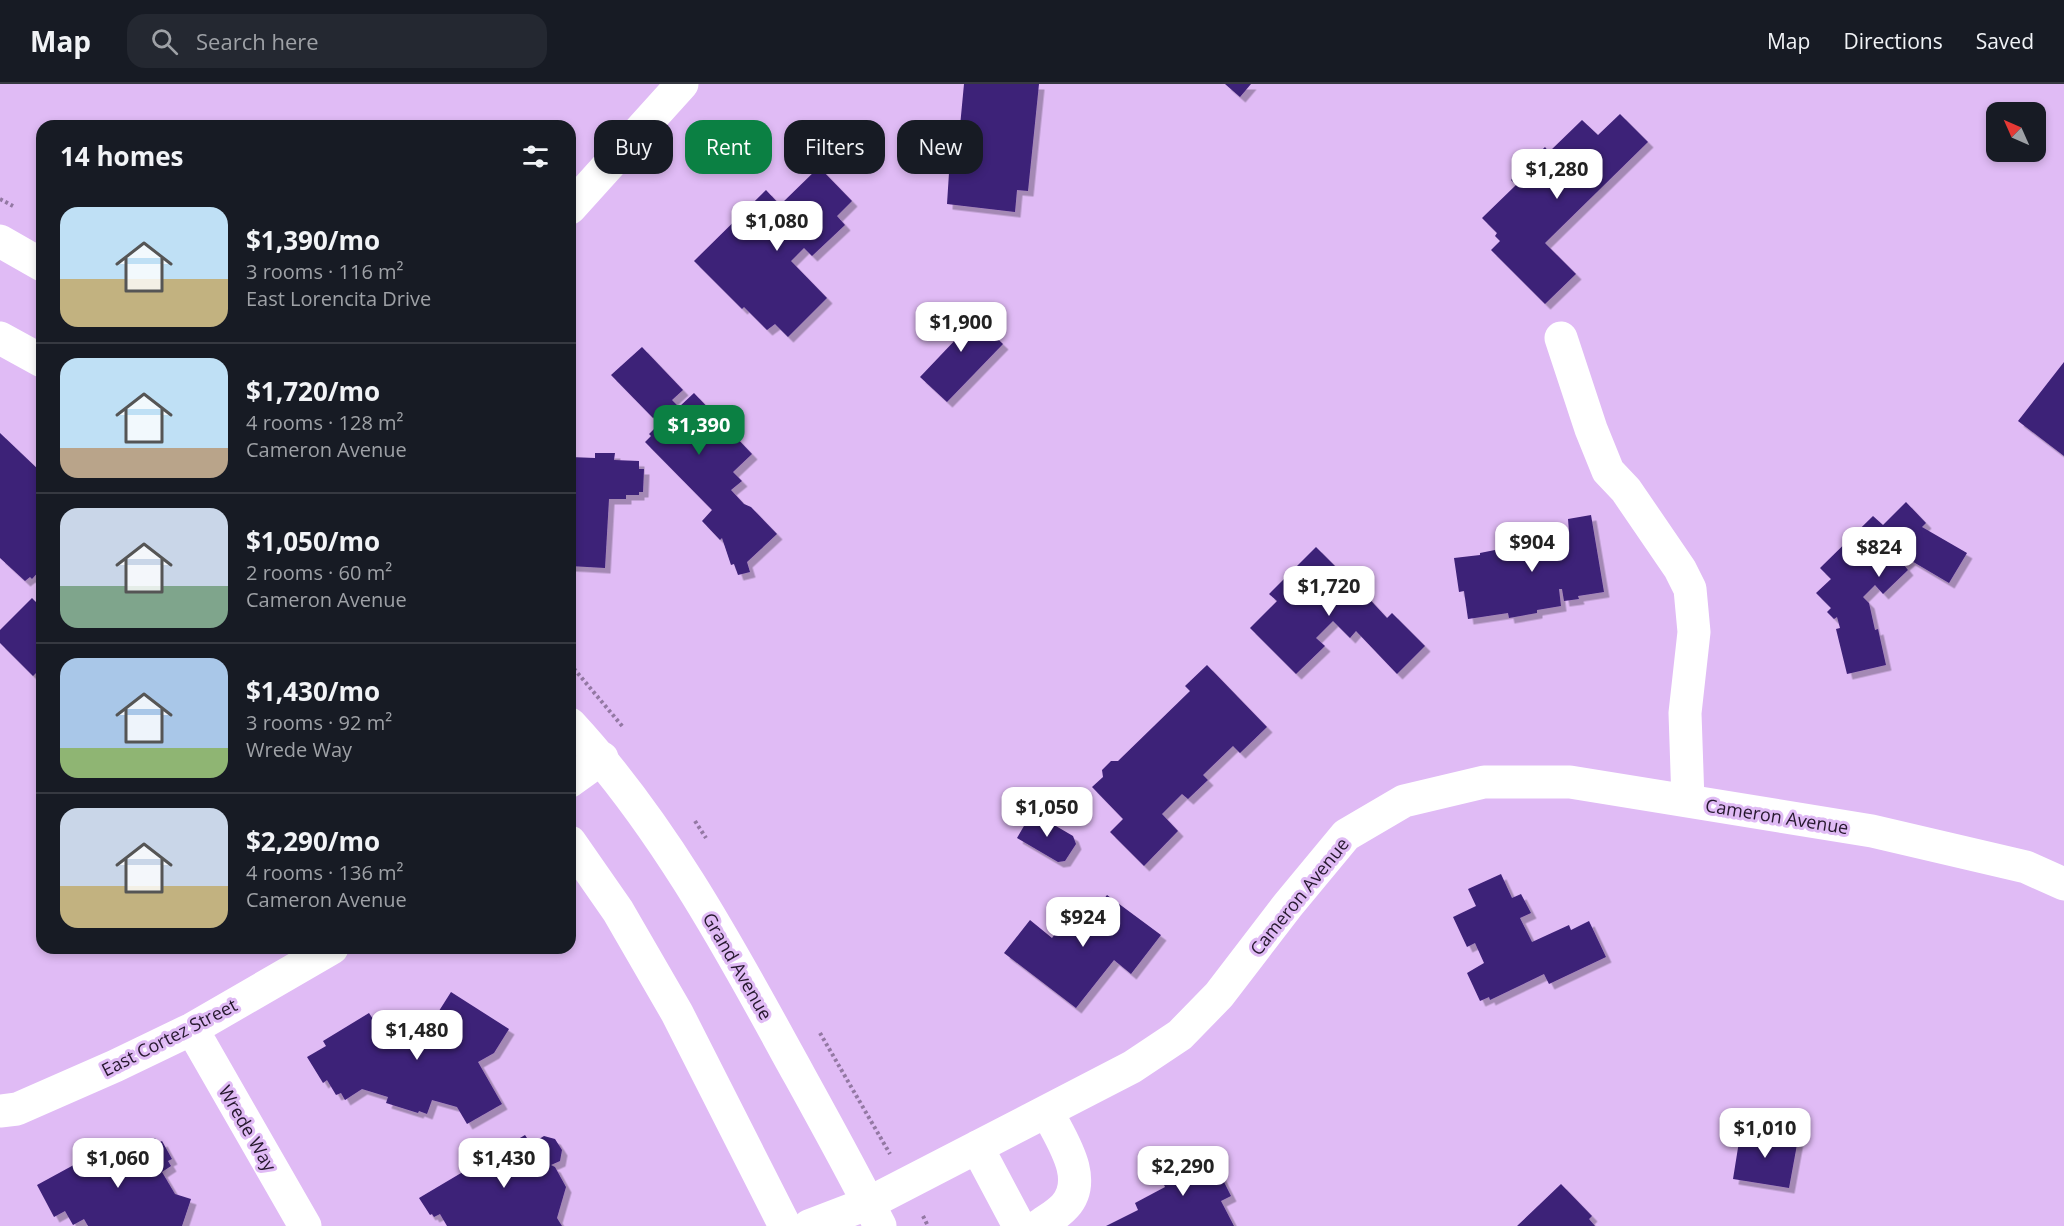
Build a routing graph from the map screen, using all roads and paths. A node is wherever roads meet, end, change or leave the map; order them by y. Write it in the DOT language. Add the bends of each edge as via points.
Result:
graph roads {
  1 [pos="682,84"];
  2 [pos="576,201"];
  3 [pos="0,241"];
  4 [pos="36,262"];
  5 [pos="0,338"];
  6 [pos="1561,338"];
  7 [pos="36,358"];
  8 [pos="576,730"];
  9 [pos="602,758"];
  10 [pos="576,777"];
  11 [pos="1688,801"];
  12 [pos="576,851"];
  13 [pos="2064,884"];
  14 [pos="322,954"];
  15 [pos="192,1029"];
  16 [pos="0,1111"];
  17 [pos="1047,1111"];
  18 [pos="977,1147"];
  19 [pos="874,1214"];
  20 [pos="305,1226"];
  21 [pos="785,1226"];
  22 [pos="809,1226"];
  23 [pos="1019,1226"];
  24 [pos="1039,1226"];
  1 -- 2 [label="street"];
  3 -- 4 [label="street"];
  5 -- 7 [label="street"];
  6 -- 11 [label="street" via="1608,471 1633,500 1690,589 1694,632 1685,713"];
  8 -- 9 [label="street, Grand Avenue"];
  9 -- 10 [label="street"];
  9 -- 19 [label="street, Grand Avenue" via="679,867 731,950"];
  11 -- 13 [label="street, Cameron Avenue" via="1872,831 2026,867"];
  11 -- 17 [label="street, Cameron Avenue" via="1570,782 1484,782 1404,801 1346,836 1219,995 1180,1035 1132,1067"];
  12 -- 21 [label="street" via="618,911 677,1013"];
  14 -- 15 [label="street, East Cortez Street"];
  15 -- 16 [label="street, East Cortez Street" via="17,1109"];
  15 -- 20 [label="street, Wrede Way"];
  17 -- 18 [label="street, Cameron Avenue"];
  17 -- 24 [label="street" via="1075,1172 1075,1189 1065,1206"];
  18 -- 19 [label="street, Cameron Avenue"];
  18 -- 23 [label="street"];
  19 -- 22 [label="street, Cameron Avenue"];
}
